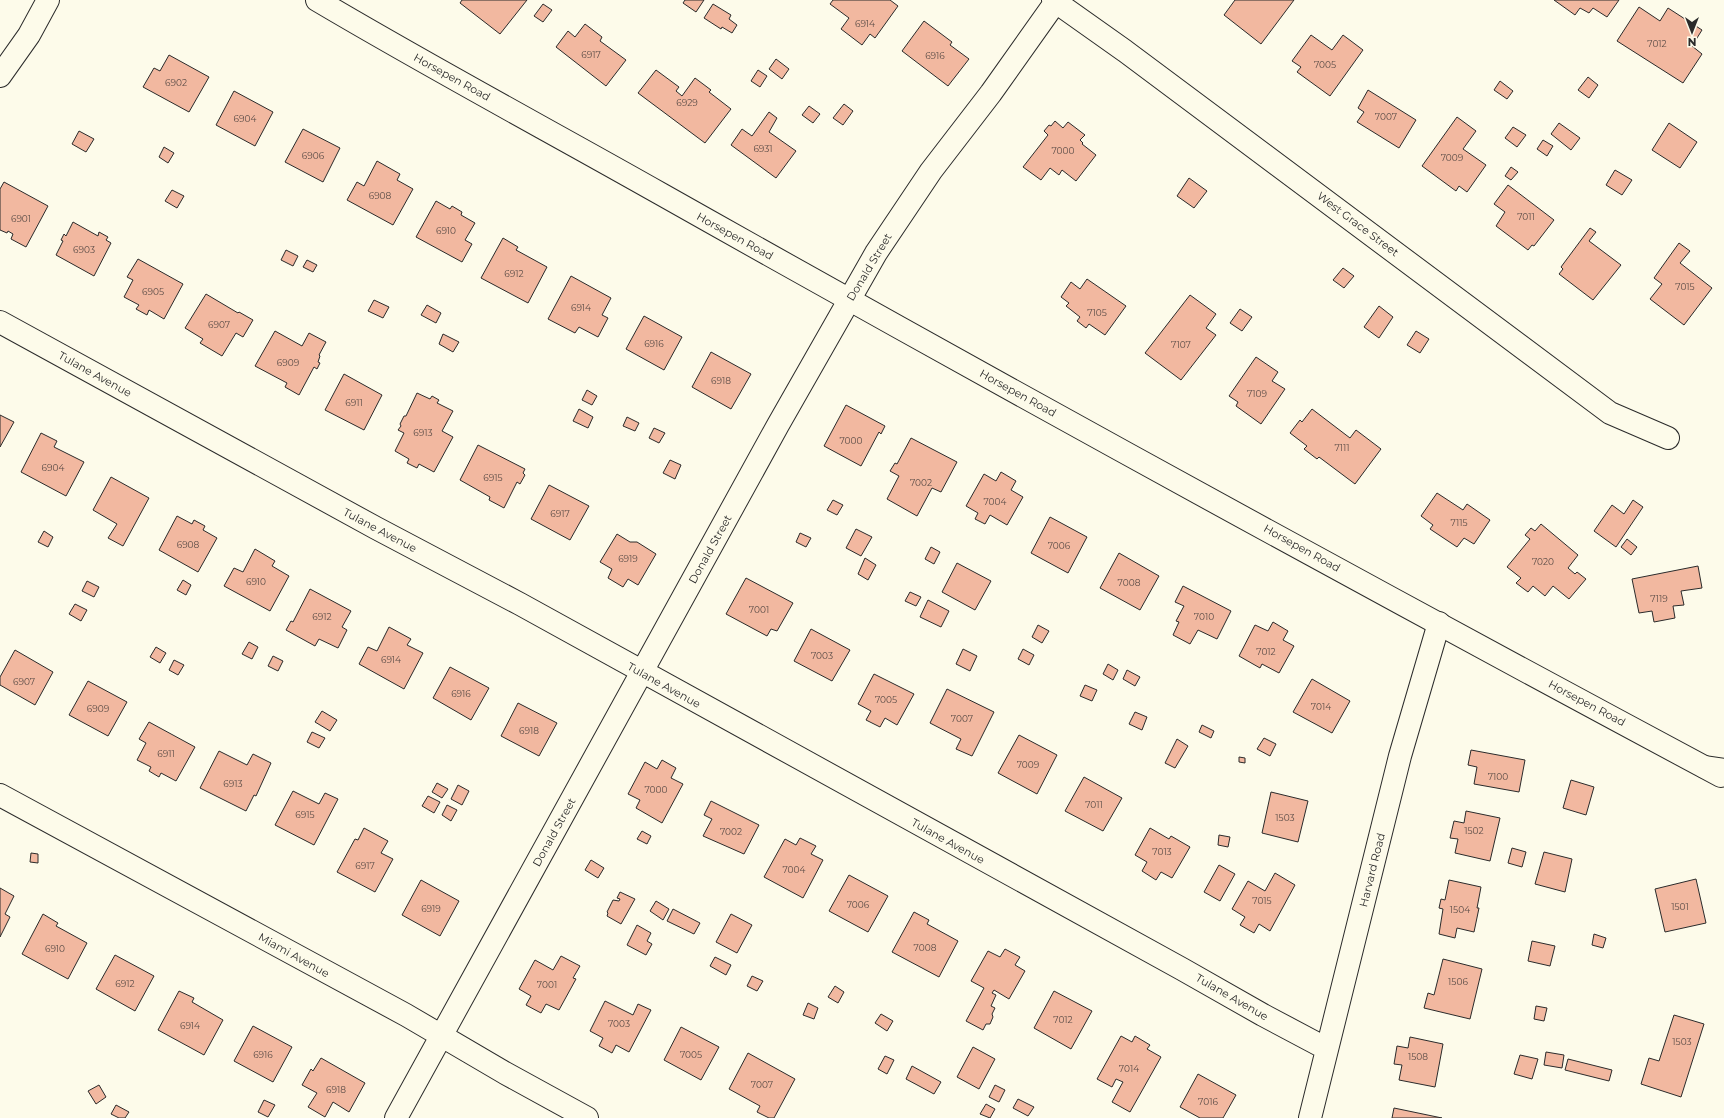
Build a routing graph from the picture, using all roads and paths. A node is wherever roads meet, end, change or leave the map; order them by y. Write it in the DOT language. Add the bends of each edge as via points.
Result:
graph roads {
  1 [pos="48,0"];
  2 [pos="317,0"];
  3 [pos="1055,1"];
  4 [pos="0,76"];
  5 [pos="849,300"];
  6 [pos="0,322"];
  7 [pos="1668,438"];
  8 [pos="1439,623"];
  9 [pos="642,672"];
  10 [pos="1715,769"];
  11 [pos="1724,777"];
  12 [pos="0,795"];
  13 [pos="441,1036"];
  14 [pos="1328,1049"];
  15 [pos="396,1118"];
  16 [pos="587,1118"];
  17 [pos="1310,1118"];
  1 -- 4 [label="street" via="29,35"];
  2 -- 5 [label="street, Horsepen Road"];
  3 -- 5 [label="street, Donald Street" via="991,93 931,172 876,253"];
  3 -- 7 [label="street, West Grace Street" via="1610,413"];
  5 -- 8 [label="street, Horsepen Road"];
  5 -- 9 [label="street, Donald Street"];
  6 -- 9 [label="street, Tulane Avenue"];
  8 -- 10 [label="street, Horsepen Road"];
  8 -- 14 [label="street, Harvard Road" via="1400,756"];
  9 -- 13 [label="street, Donald Street"];
  9 -- 14 [label="street, Tulane Avenue" via="1263,1016"];
  10 -- 11 [label="street, Horsepen Road"];
  12 -- 13 [label="street, Miami Avenue"];
  13 -- 15 [label="street, Donald Street"];
  13 -- 16 [label="street, Miami Avenue"];
  14 -- 17 [label="street, Harvard Road"];
}
